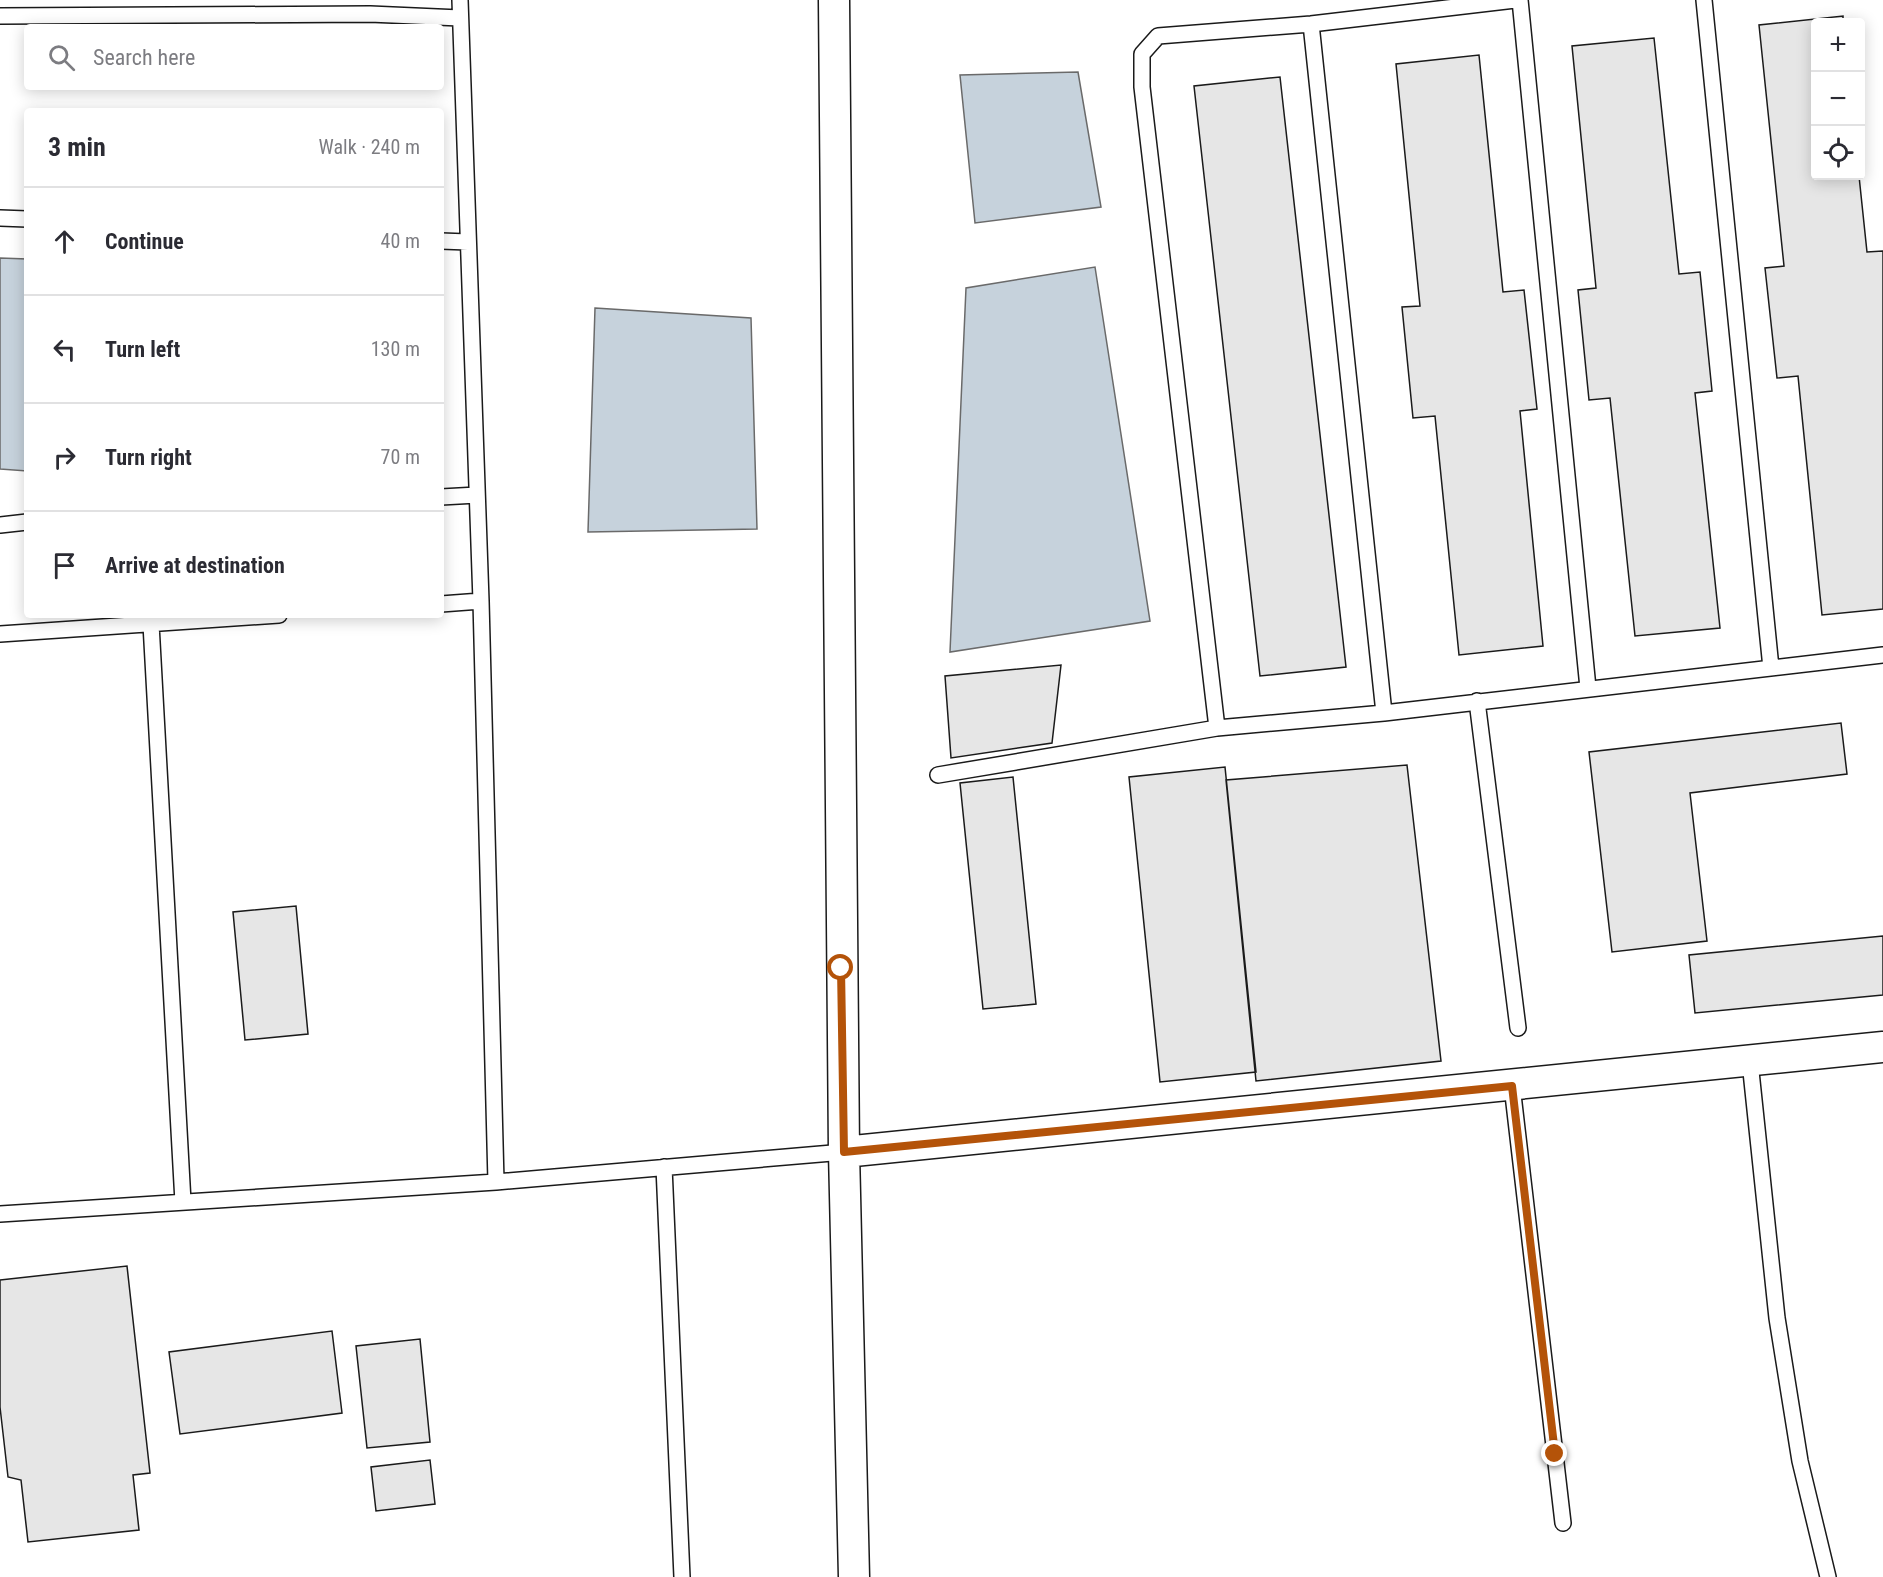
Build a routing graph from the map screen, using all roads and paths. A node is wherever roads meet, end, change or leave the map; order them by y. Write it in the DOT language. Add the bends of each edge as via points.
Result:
graph roads {
  1 [pos="460,0"];
  2 [pos="834,0"];
  3 [pos="1517,0"];
  4 [pos="1704,0"];
  5 [pos="0,16"];
  6 [pos="460,18"];
  7 [pos="1311,24"];
  8 [pos="0,218"];
  9 [pos="24,219"];
  10 [pos="444,241"];
  11 [pos="468,242"];
  12 [pos="477,495"];
  13 [pos="444,497"];
  14 [pos="24,522"];
  15 [pos="0,525"];
  16 [pos="481,601"];
  17 [pos="444,604"];
  18 [pos="236,618"];
  19 [pos="151,624"];
  20 [pos="0,634"];
  21 [pos="1883,655"];
  22 [pos="1771,668"];
  23 [pos="1588,688"];
  24 [pos="1477,701"];
  25 [pos="1384,713"];
  26 [pos="1217,728"];
  27 [pos="939,776"];
  28 [pos="1518,1028"];
  29 [pos="1883,1047"];
  30 [pos="1750,1062"];
  31 [pos="1512,1086"];
  32 [pos="844,1152"];
  33 [pos="664,1167"];
  34 [pos="496,1182"];
  35 [pos="183,1202"];
  36 [pos="0,1214"];
  37 [pos="1563,1523"];
  38 [pos="682,1577"];
  39 [pos="854,1577"];
  40 [pos="1828,1577"];
  1 -- 6 [label="lane"];
  2 -- 32 [label="street"];
  3 -- 7 [label="lane"];
  3 -- 23 [label="lane"];
  4 -- 22 [label="lane"];
  5 -- 6 [label="lane" via="370,14"];
  6 -- 11 [label="lane"];
  7 -- 25 [label="lane"];
  7 -- 26 [label="lane" via="1158,36 1142,54 1142,87"];
  8 -- 9 [label="lane"];
  10 -- 11 [label="lane"];
  11 -- 12 [label="lane"];
  12 -- 13 [label="lane"];
  12 -- 16 [label="lane"];
  14 -- 15 [label="lane"];
  16 -- 17 [label="lane"];
  16 -- 34 [label="lane"];
  18 -- 19 [label="lane"];
  19 -- 20 [label="lane"];
  19 -- 35 [label="lane"];
  21 -- 22 [label="lane"];
  22 -- 23 [label="lane"];
  23 -- 24 [label="lane"];
  24 -- 25 [label="lane"];
  24 -- 28 [label="lane"];
  25 -- 26 [label="lane"];
  26 -- 27 [label="lane"];
  29 -- 30 [label="street"];
  30 -- 31 [label="street"];
  30 -- 40 [label="lane" via="1777,1318 1800,1461"];
  31 -- 32 [label="street"];
  31 -- 37 [label="lane"];
  32 -- 33 [label="lane"];
  32 -- 39 [label="street"];
  33 -- 34 [label="lane"];
  33 -- 38 [label="lane"];
  34 -- 35 [label="lane"];
  35 -- 36 [label="lane"];
}
